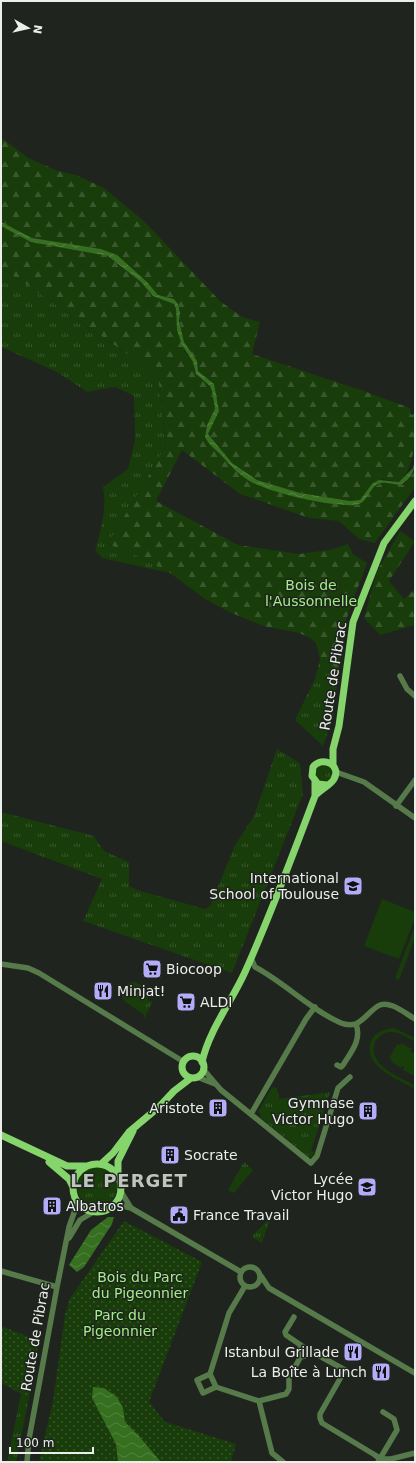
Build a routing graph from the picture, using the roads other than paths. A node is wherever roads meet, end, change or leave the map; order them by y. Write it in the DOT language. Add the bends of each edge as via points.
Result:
graph roads {
  1 [pos="415,501"];
  2 [pos="400,676"];
  3 [pos="415,696"];
  4 [pos="333,749"];
  5 [pos="323,761"];
  6 [pos="334,772"];
  7 [pos="415,780"];
  8 [pos="315,782"];
  9 [pos="327,785"];
  10 [pos="315,796"];
  11 [pos="396,806"];
  12 [pos="415,818"];
  13 [pos="251,958"];
  14 [pos="1,964"];
  15 [pos="315,1007"];
  16 [pos="415,1019"];
  17 [pos="356,1024"];
  18 [pos="210,1039"];
  19 [pos="194,1057"];
  20 [pos="184,1062"];
  21 [pos="203,1065"];
  22 [pos="337,1065"];
  23 [pos="183,1070"];
  24 [pos="194,1077"];
  25 [pos="350,1077"];
  26 [pos="215,1084"];
  27 [pos="174,1091"];
  28 [pos="251,1114"];
  29 [pos="133,1129"];
  30 [pos="1,1135"];
  31 [pos="28,1147"];
  32 [pos="101,1164"];
  33 [pos="87,1166"];
  34 [pos="118,1177"];
  35 [pos="73,1187"];
  36 [pos="120,1190"];
  37 [pos="76,1199"];
  38 [pos="114,1204"];
  39 [pos="131,1208"];
  40 [pos="95,1211"];
  41 [pos="68,1239"];
  42 [pos="1,1271"];
  43 [pos="241,1272"];
  44 [pos="261,1276"];
  45 [pos="245,1286"];
  46 [pos="255,1286"];
  47 [pos="57,1288"];
  48 [pos="269,1288"];
  49 [pos="294,1317"];
  50 [pos="306,1348"];
  51 [pos="415,1373"];
  52 [pos="210,1374"];
  53 [pos="216,1387"];
  54 [pos="259,1402"];
  55 [pos="383,1412"];
  56 [pos="28,1439"];
  57 [pos="415,1453"];
  58 [pos="378,1461"];
  59 [pos="22,1462"];
  60 [pos="26,1462"];
  61 [pos="283,1462"];
  1 -- 4 [label="main road, Route de Pibrac" via="384,543 357,610 349,641 341,710"];
  2 -- 3 [label="street" via="407,689"];
  4 -- 5 [label="main road, Route de Pibrac"];
  4 -- 6 [label="main road, Route de Pibrac"];
  5 -- 6 [label="main road"];
  5 -- 8 [label="main road" via="312,769"];
  6 -- 9 [label="main road"];
  6 -- 11 [label="street" via="364,782"];
  7 -- 11 [label="street"];
  8 -- 9 [label="main road"];
  8 -- 10 [label="main road"];
  9 -- 10 [label="main road"];
  10 -- 13 [label="main road"];
  11 -- 12 [label="street"];
  13 -- 15 [label="street" via="255,967"];
  13 -- 18 [label="main road"];
  14 -- 20 [label="street" via="28,968 40,973"];
  15 -- 17 [label="street" via="341,1023"];
  15 -- 28 [label="street"];
  16 -- 17 [label="street" via="391,1005 384,1004"];
  17 -- 22 [label="street" via="359,1032 357,1042 343,1066"];
  18 -- 19 [label="main road"];
  18 -- 21 [label="main road"];
  19 -- 20 [label="main road" via="187,1058"];
  19 -- 21 [label="main road"];
  20 -- 23 [label="main road"];
  21 -- 24 [label="main road"];
  21 -- 26 [label="street"];
  23 -- 24 [label="main road" via="186,1075"];
  23 -- 27 [label="main road"];
  24 -- 26 [label="street"];
  24 -- 27 [label="main road"];
  25 -- 28 [label="street" via="338,1088 317,1156 311,1163"];
  26 -- 28 [label="street"];
  27 -- 29 [label="main road"];
  29 -- 32 [label="main road"];
  29 -- 34 [label="main road" via="118,1161"];
  30 -- 31 [label="main road"];
  31 -- 33 [label="main road" via="67,1166"];
  31 -- 35 [label="main road" via="63,1173"];
  32 -- 33 [label="main road"];
  32 -- 34 [label="main road" via="111,1169"];
  33 -- 35 [label="main road" via="78,1173"];
  34 -- 36 [label="main road"];
  35 -- 37 [label="main road"];
  36 -- 38 [label="main road"];
  36 -- 39 [label="street"];
  37 -- 40 [label="main road" via="83,1207"];
  37 -- 41 [label="street, Route de Pibrac"];
  38 -- 39 [label="street"];
  38 -- 40 [label="main road"];
  39 -- 43 [label="street"];
  40 -- 41 [label="street, Route de Pibrac" via="80,1220"];
  41 -- 47 [label="street, Route de Pibrac"];
  42 -- 47 [label="street"];
  43 -- 44 [label="street" via="251,1266 258,1269"];
  43 -- 45 [label="street" via="240,1279"];
  44 -- 46 [label="street"];
  44 -- 48 [label="street"];
  45 -- 46 [label="street"];
  45 -- 52 [label="street" via="229,1313"];
  46 -- 48 [label="street"];
  47 -- 56 [label="street, Route de Pibrac"];
  48 -- 51 [label="street"];
  49 -- 50 [label="street" via="285,1334"];
  50 -- 54 [label="street" via="299,1351 301,1356 289,1378 286,1394"];
  50 -- 58 [label="street" via="345,1370 320,1414 322,1423 375,1455"];
  52 -- 53 [label="street"];
  52 -- 53 [label="street" via="197,1380 203,1393"];
  53 -- 54 [label="street"];
  54 -- 61 [label="street" via="272,1453"];
  55 -- 58 [label="street" via="394,1419 396,1430"];
  56 -- 59 [label="street, Route de Pibrac"];
  56 -- 60 [label="street, Route de Pibrac"];
  57 -- 58 [label="street"];
}
